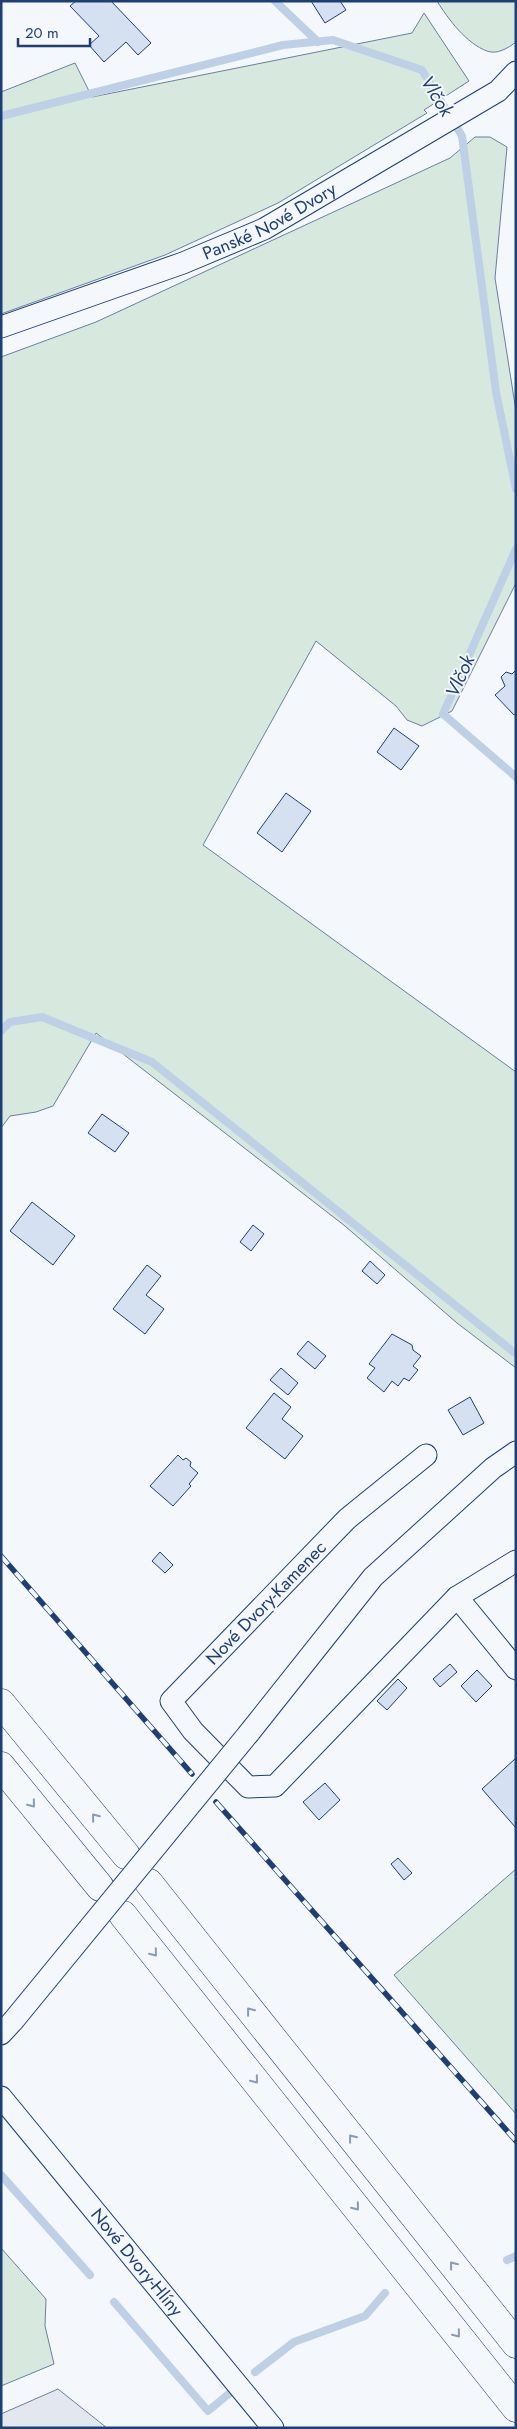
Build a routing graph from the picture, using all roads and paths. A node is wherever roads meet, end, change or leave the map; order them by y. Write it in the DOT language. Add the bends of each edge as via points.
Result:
graph roads {
  1 [pos="514,84"];
  2 [pos="1,328"];
  3 [pos="516,1452"];
  4 [pos="426,1456"];
  5 [pos="516,1561"];
  6 [pos="457,1597"];
  7 [pos="516,1668"];
  8 [pos="1,1703"];
  9 [pos="1,1766"];
  10 [pos="126,1855"];
  11 [pos="149,1883"];
  12 [pos="100,1887"];
  13 [pos="123,1915"];
  14 [pos="7,2028"];
  15 [pos="1,2097"];
  16 [pos="516,2344"];
  17 [pos="516,2408"];
  18 [pos="273,2428"];
  1 -- 2 [label="street, Panské Nové Dvory" via="264,229 183,263"];
  3 -- 14 [label="street, bridge" via="493,1468 373,1577 250,1733"];
  4 -- 6 [label="street, Nové Dvory-Kamenec" via="347,1519 171,1701 193,1731 248,1787 275,1786"];
  5 -- 6 [label="street, Nové Dvory-Kamenec"];
  6 -- 7 [label="street"];
  10 -- 8 [label="highway, one-way"];
  9 -- 12 [label="highway, one-way"];
  16 -- 11 [label="highway, one-way"];
  13 -- 17 [label="highway, one-way"];
  15 -- 18 [label="street, Nové Dvory-Hlíny"];
}
